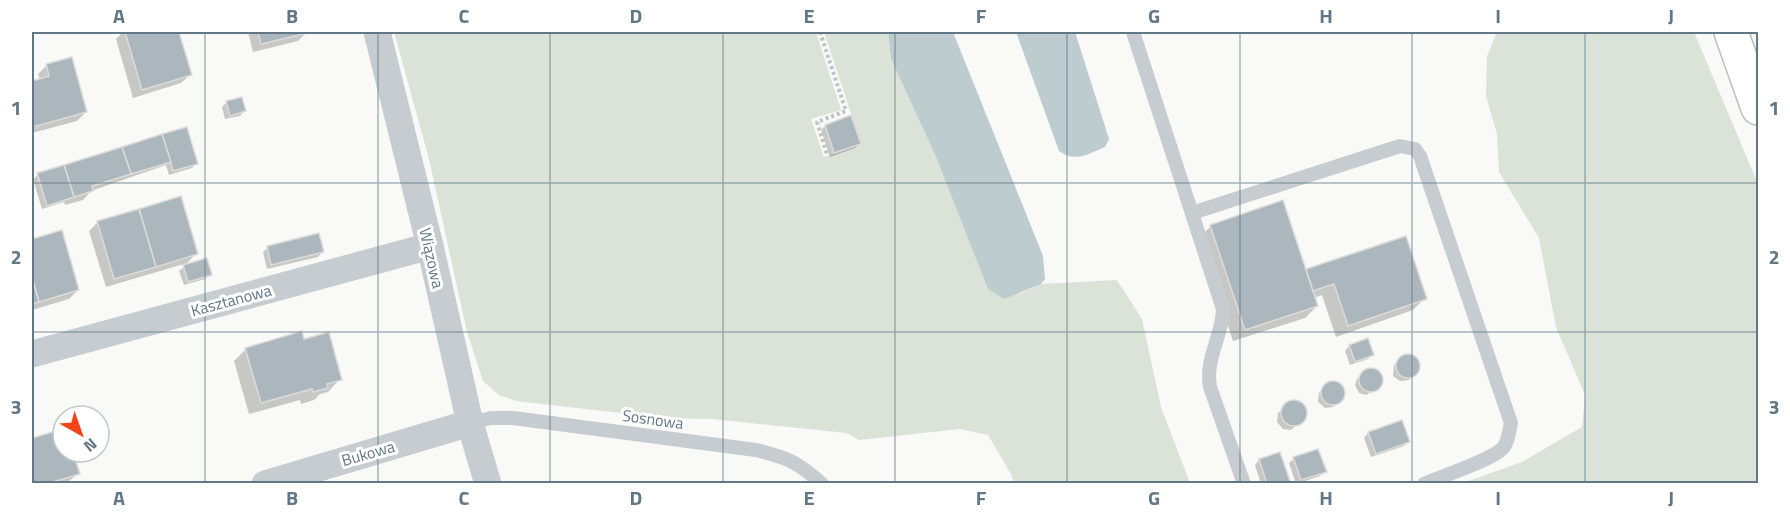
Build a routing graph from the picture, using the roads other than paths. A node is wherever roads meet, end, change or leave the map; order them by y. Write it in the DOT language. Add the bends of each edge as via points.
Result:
graph roads {
  1 [pos="377,32"];
  2 [pos="1133,32"];
  3 [pos="1731,32"];
  4 [pos="1758,108"];
  5 [pos="1191,213"];
  6 [pos="430,246"];
  7 [pos="32,354"];
  8 [pos="470,423"];
  9 [pos="265,483"];
  10 [pos="488,483"];
  11 [pos="822,483"];
  12 [pos="1244,483"];
  13 [pos="1424,483"];
  1 -- 6 [label="street, Wiązowa"];
  2 -- 5 [label="lane"];
  3 -- 4 [label="main road"];
  5 -- 12 [label="lane" via="1223,309 1219,337 1208,364 1210,387"];
  5 -- 13 [label="lane" via="1400,146 1415,149 1511,423 1503,448"];
  6 -- 7 [label="street, Kasztanowa"];
  6 -- 8 [label="street, Wiązowa"];
  8 -- 9 [label="street, Bukowa"];
  8 -- 10 [label="street, Wiązowa"];
  8 -- 11 [label="lane, Sosnowa" via="513,417 756,450 787,458"];
}
